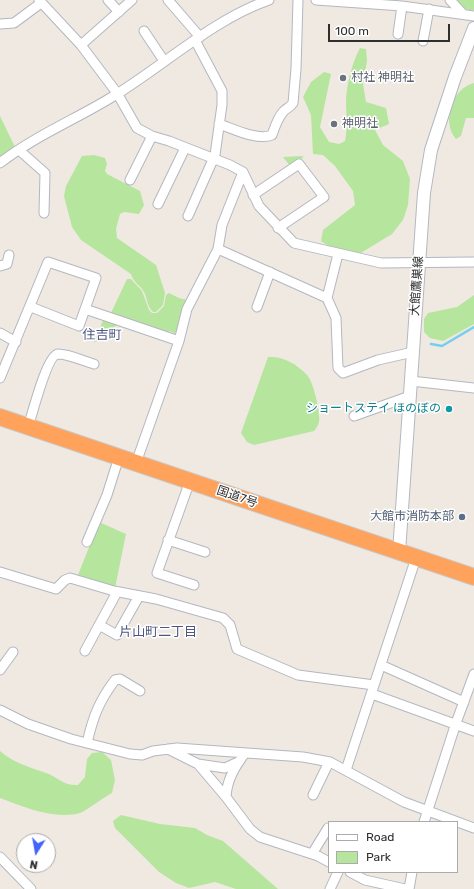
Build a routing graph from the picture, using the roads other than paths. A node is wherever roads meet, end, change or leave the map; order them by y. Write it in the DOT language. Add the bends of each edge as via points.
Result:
graph roads {
  1 [pos="108,0"];
  2 [pos="132,0"];
  3 [pos="168,0"];
  4 [pos="269,0"];
  5 [pos="298,0"];
  6 [pos="316,0"];
  7 [pos="450,0"];
  8 [pos="40,2"];
  9 [pos="402,6"];
  10 [pos="429,9"];
  11 [pos="119,12"];
  12 [pos="463,14"];
  13 [pos="474,16"];
  14 [pos="0,24"];
  15 [pos="474,28"];
  16 [pos="144,31"];
  17 [pos="398,34"];
  18 [pos="197,38"];
  19 [pos="423,41"];
  20 [pos="81,44"];
  21 [pos="164,62"];
  22 [pos="118,94"];
  23 [pos="219,124"];
  24 [pos="152,136"];
  25 [pos="185,148"];
  26 [pos="19,150"];
  27 [pos="213,160"];
  28 [pos="0,163"];
  29 [pos="243,172"];
  30 [pos="130,180"];
  31 [pos="253,195"];
  32 [pos="158,204"];
  33 [pos="44,213"];
  34 [pos="188,216"];
  35 [pos="278,228"];
  36 [pos="218,249"];
  37 [pos="338,254"];
  38 [pos="9,255"];
  39 [pos="419,262"];
  40 [pos="474,262"];
  41 [pos="0,266"];
  42 [pos="270,272"];
  43 [pos="327,298"];
  44 [pos="31,307"];
  45 [pos="257,307"];
  46 [pos="85,309"];
  47 [pos="0,333"];
  48 [pos="179,341"];
  49 [pos="16,342"];
  50 [pos="413,352"];
  51 [pos="94,364"];
  52 [pos="0,378"];
  53 [pos="411,381"];
  54 [pos="474,388"];
  55 [pos="410,396"];
  56 [pos="354,416"];
  57 [pos="0,417"];
  58 [pos="28,427"];
  59 [pos="118,457"];
  60 [pos="136,462"];
  61 [pos="190,481"];
  62 [pos="168,540"];
  63 [pos="87,542"];
  64 [pos="205,552"];
  65 [pos="399,552"];
  66 [pos="416,558"];
  67 [pos="0,572"];
  68 [pos="474,578"];
  69 [pos="194,585"];
  70 [pos="117,592"];
  71 [pos="139,596"];
  72 [pos="99,625"];
  73 [pos="85,651"];
  74 [pos="13,652"];
  75 [pos="381,665"];
  76 [pos="0,670"];
  77 [pos="474,674"];
  78 [pos="373,689"];
  79 [pos="140,691"];
  80 [pos="464,702"];
  81 [pos="0,710"];
  82 [pos="456,723"];
  83 [pos="474,730"];
  84 [pos="87,742"];
  85 [pos="168,749"];
  86 [pos="245,753"];
  87 [pos="238,762"];
  88 [pos="329,762"];
  89 [pos="198,764"];
  90 [pos="346,770"];
  91 [pos="313,795"];
  92 [pos="226,797"];
  93 [pos="428,811"];
  94 [pos="424,821"];
  95 [pos="455,821"];
  96 [pos="458,822"];
  97 [pos="328,828"];
  98 [pos="474,828"];
  99 [pos="312,854"];
  100 [pos="0,857"];
  101 [pos="328,862"];
  102 [pos="338,873"];
  103 [pos="352,873"];
  104 [pos="412,873"];
  105 [pos="365,880"];
  106 [pos="31,889"];
  107 [pos="330,889"];
  108 [pos="363,889"];
  109 [pos="405,889"];
  110 [pos="409,889"];
  1 -- 11 [label="street"];
  2 -- 11 [label="street"];
  3 -- 18 [label="street"];
  4 -- 18 [label="street"];
  5 -- 23 [label="street" via="292,104 278,118 272,135 268,137"];
  6 -- 9 [label="street"];
  7 -- 12 [label="street"];
  8 -- 14 [label="street" via="14,23"];
  8 -- 20 [label="street"];
  9 -- 10 [label="street"];
  9 -- 17 [label="street"];
  10 -- 12 [label="street"];
  10 -- 19 [label="street"];
  11 -- 20 [label="street"];
  12 -- 13 [label="street"];
  15 -- 39 [label="main road, 大館鷹巣線" via="431,150 424,193"];
  16 -- 21 [label="street"];
  18 -- 21 [label="street"];
  18 -- 23 [label="street" via="222,91"];
  20 -- 22 [label="street"];
  21 -- 22 [label="street"];
  22 -- 24 [label="street" via="137,128"];
  22 -- 26 [label="street"];
  23 -- 27 [label="street"];
  24 -- 25 [label="street"];
  24 -- 30 [label="street"];
  25 -- 27 [label="street"];
  25 -- 32 [label="street"];
  26 -- 28 [label="street"];
  26 -- 33 [label="street" via="45,173"];
  27 -- 29 [label="street"];
  27 -- 34 [label="street"];
  29 -- 31 [label="street"];
  29 -- 36 [label="street" via="222,225"];
  31 -- 35 [label="street"];
  31 -- 35 [label="street" via="299,164 324,197"];
  35 -- 37 [label="street" via="294,243"];
  36 -- 42 [label="street"];
  36 -- 48 [label="street" via="187,309"];
  37 -- 39 [label="street" via="381,263"];
  37 -- 43 [label="street"];
  38 -- 41 [label="street" via="7,264"];
  39 -- 40 [label="street"];
  39 -- 50 [label="main road, 大館鷹巣線"];
  42 -- 43 [label="street"];
  42 -- 45 [label="street"];
  43 -- 50 [label="street" via="336,318 338,368 343,373 378,360"];
  44 -- 46 [label="street" via="79,326"];
  44 -- 46 [label="street" via="48,262 96,278"];
  44 -- 49 [label="street"];
  46 -- 48 [label="street"];
  47 -- 49 [label="street"];
  48 -- 60 [label="street"];
  49 -- 52 [label="street"];
  50 -- 53 [label="main road, 大館鷹巣線"];
  51 -- 58 [label="street" via="57,354 53,356"];
  53 -- 54 [label="street"];
  53 -- 55 [label="main road, 大館鷹巣線"];
  55 -- 56 [label="street"];
  55 -- 65 [label="main road, 大館鷹巣線"];
  57 -- 58 [label="highway, 国道7号"];
  58 -- 59 [label="highway, 国道7号"];
  59 -- 60 [label="highway, 国道7号"];
  59 -- 63 [label="street" via="107,495"];
  60 -- 61 [label="highway, 国道7号"];
  61 -- 62 [label="street"];
  61 -- 65 [label="highway, 国道7号"];
  62 -- 64 [label="street"];
  62 -- 69 [label="street" via="157,573"];
  65 -- 66 [label="highway, 国道7号"];
  66 -- 68 [label="highway, 国道7号"];
  66 -- 75 [label="street"];
  67 -- 70 [label="street" via="56,589 64,580 70,578"];
  70 -- 71 [label="street"];
  70 -- 72 [label="street"];
  71 -- 72 [label="street" via="117,634"];
  71 -- 78 [label="street" via="223,618 230,625 237,649 298,675"];
  72 -- 73 [label="street"];
  74 -- 76 [label="street"];
  75 -- 78 [label="street"];
  75 -- 80 [label="street"];
  77 -- 80 [label="street"];
  78 -- 82 [label="street"];
  78 -- 90 [label="street"];
  79 -- 84 [label="street" via="120,679 115,680 102,698"];
  80 -- 82 [label="street"];
  81 -- 84 [label="street" via="28,724 72,740"];
  82 -- 83 [label="street"];
  82 -- 93 [label="street"];
  84 -- 85 [label="street" via="130,754 142,755"];
  85 -- 86 [label="street"];
  85 -- 89 [label="street"];
  86 -- 87 [label="street"];
  86 -- 88 [label="street" via="303,757"];
  87 -- 89 [label="street" via="224,768"];
  87 -- 92 [label="street" via="226,785"];
  88 -- 90 [label="street"];
  88 -- 91 [label="street"];
  89 -- 92 [label="street"];
  90 -- 93 [label="street" via="382,792"];
  92 -- 99 [label="street" via="250,829 260,837"];
  93 -- 94 [label="street"];
  93 -- 95 [label="street"];
  96 -- 98 [label="street"];
  97 -- 99 [label="street"];
  99 -- 101 [label="street"];
  100 -- 106 [label="street"];
  102 -- 107 [label="street"];
  103 -- 105 [label="street"];
  104 -- 110 [label="street"];
  105 -- 108 [label="street"];
  105 -- 109 [label="street"];
}
